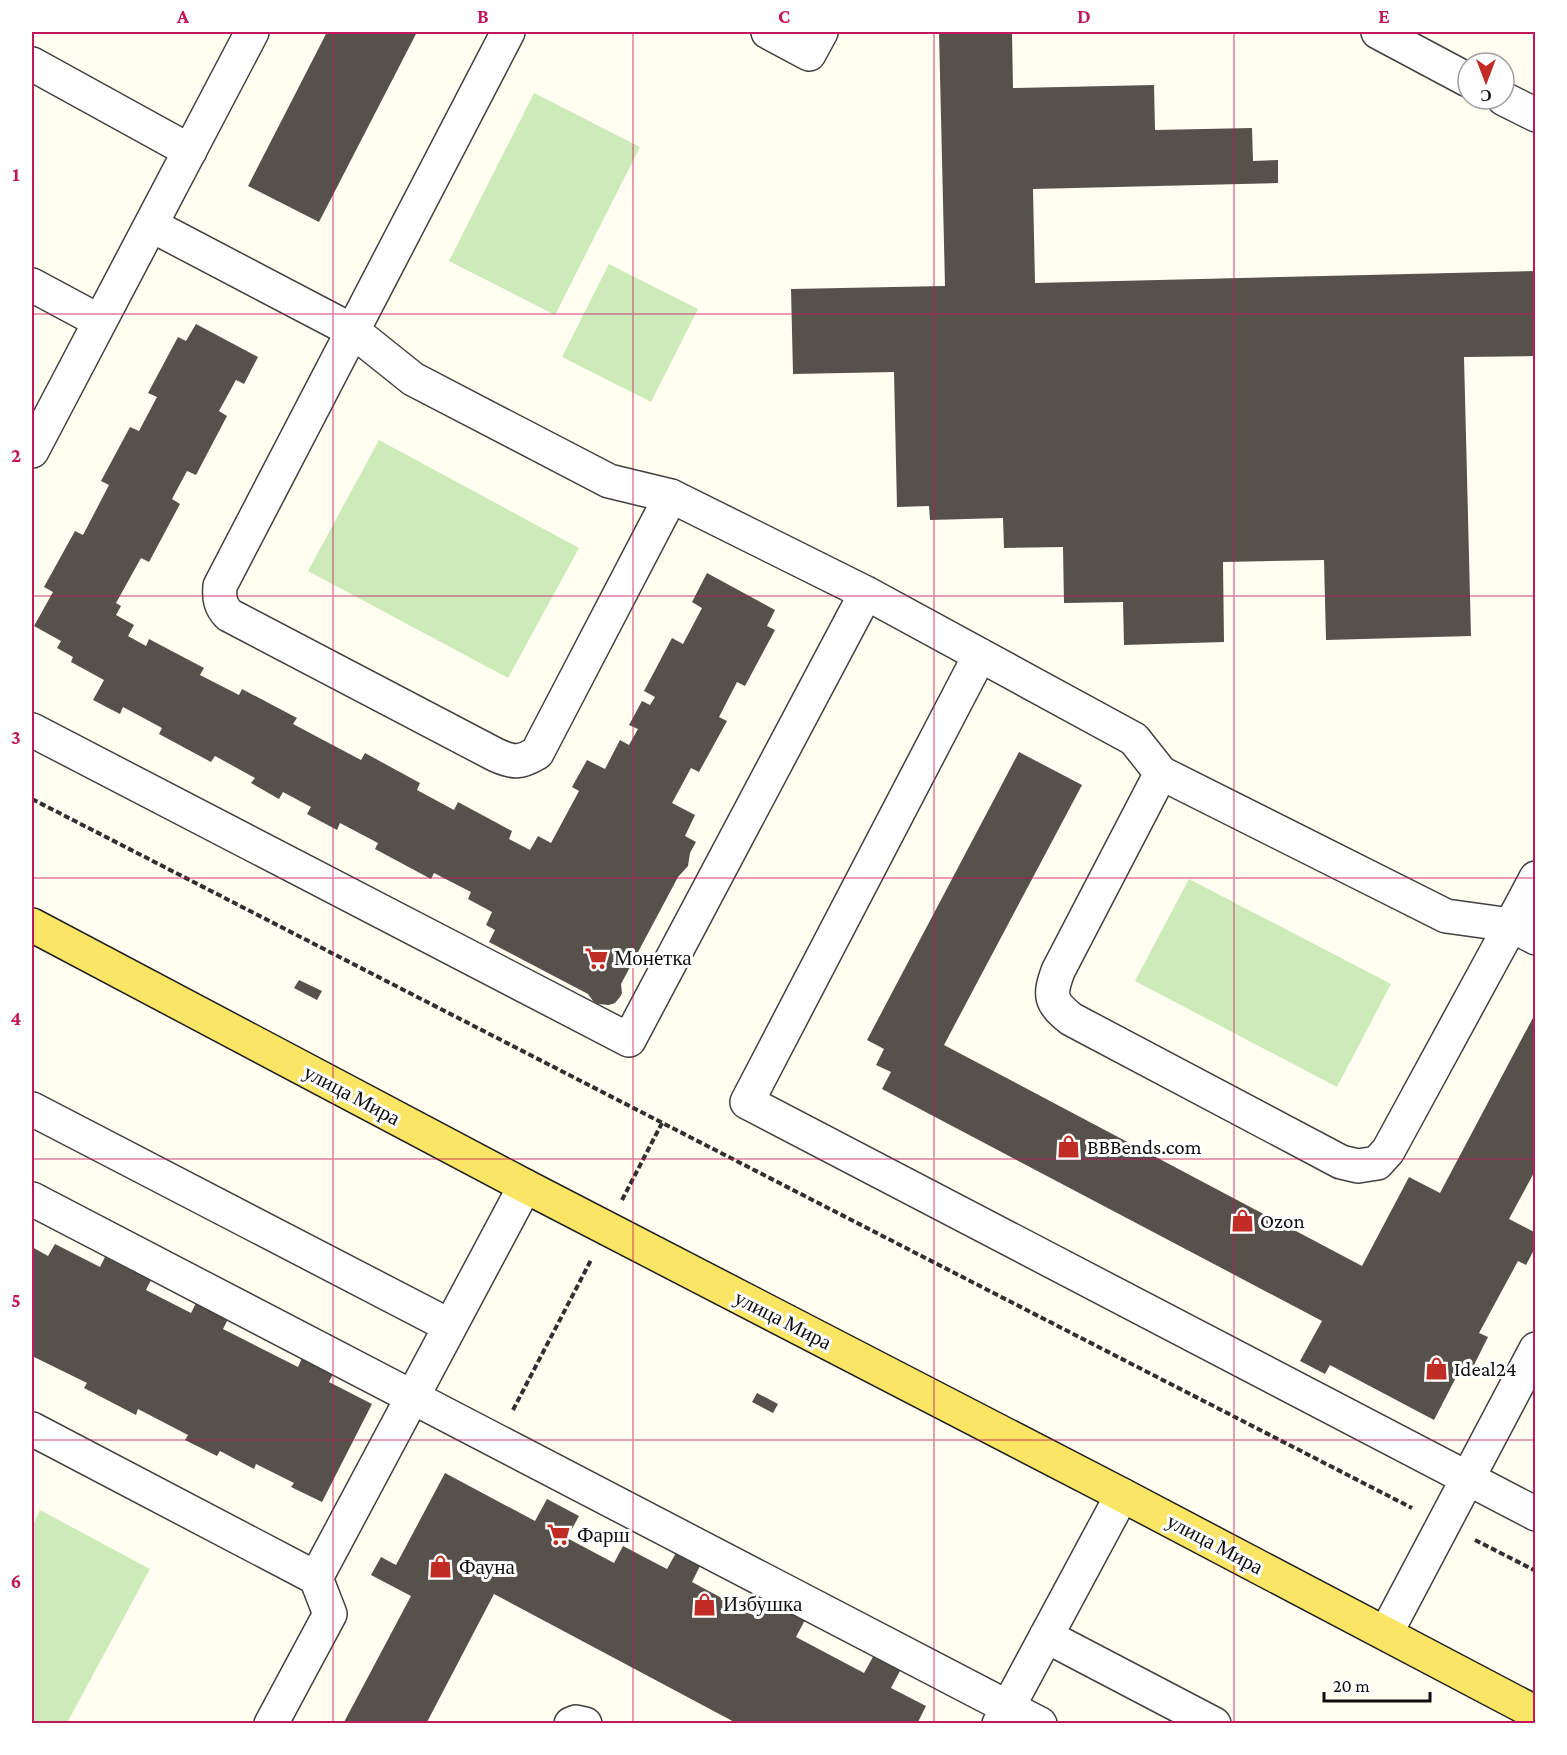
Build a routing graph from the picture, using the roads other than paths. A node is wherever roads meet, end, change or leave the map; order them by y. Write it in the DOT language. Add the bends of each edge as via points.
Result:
graph roads {
  1 [pos="252,32"];
  2 [pos="508,32"];
  3 [pos="768,32"];
  4 [pos="821,32"];
  5 [pos="1378,32"];
  6 [pos="32,64"];
  7 [pos="1456,74"];
  8 [pos="1516,105"];
  9 [pos="1536,116"];
  10 [pos="189,151"];
  11 [pos="151,225"];
  12 [pos="32,285"];
  13 [pos="99,321"];
  14 [pos="353,331"];
  15 [pos="32,451"];
  16 [pos="671,496"];
  17 [pos="866,593"];
  18 [pos="980,655"];
  19 [pos="32,730"];
  20 [pos="1161,773"];
  21 [pos="1536,878"];
  22 [pos="32,925"];
  23 [pos="1523,932"];
  24 [pos="32,1109"];
  25 [pos="525,1186"];
  26 [pos="32,1199"];
  27 [pos="450,1326"];
  28 [pos="1536,1349"];
  29 [pos="413,1397"];
  30 [pos="32,1429"];
  31 [pos="1467,1479"];
  32 [pos="1122,1495"];
  33 [pos="1536,1514"];
  34 [pos="316,1578"];
  35 [pos="1386,1633"];
  36 [pos="1047,1636"];
  37 [pos="1536,1713"];
  38 [pos="1004,1715"];
  39 [pos="271,1724"];
  40 [pos="571,1724"];
  41 [pos="585,1724"];
  42 [pos="1040,1724"];
  43 [pos="1214,1724"];
  1 -- 10 [label="street"];
  2 -- 14 [label="street"];
  3 -- 4 [label="street" via="809,54"];
  5 -- 7 [label="street"];
  6 -- 10 [label="street"];
  8 -- 9 [label="street"];
  10 -- 11 [label="street"];
  11 -- 13 [label="street"];
  11 -- 14 [label="street"];
  12 -- 13 [label="street"];
  13 -- 15 [label="street"];
  14 -- 16 [label="street" via="413,379 609,481"];
  14 -- 16 [label="street" via="220,586 219,596 229,615 476,744 510,761 523,761 537,753"];
  16 -- 17 [label="street"];
  17 -- 18 [label="street"];
  17 -- 19 [label="street" via="629,1040"];
  18 -- 20 [label="street" via="1134,739"];
  18 -- 31 [label="street" via="747,1102"];
  20 -- 23 [label="street" via="1446,916"];
  20 -- 23 [label="street" via="1058,971 1051,989 1057,1007 1341,1162 1358,1166 1377,1163 1388,1151"];
  21 -- 23 [label="street"];
  22 -- 25 [label="main road, улица Мира"];
  24 -- 27 [label="street"];
  25 -- 27 [label="street"];
  25 -- 32 [label="main road, улица Мира"];
  26 -- 29 [label="street"];
  27 -- 29 [label="street"];
  28 -- 31 [label="street"];
  29 -- 34 [label="street"];
  29 -- 38 [label="street"];
  30 -- 34 [label="street"];
  31 -- 33 [label="street"];
  31 -- 35 [label="street"];
  32 -- 35 [label="main road, улица Мира"];
  32 -- 36 [label="street"];
  34 -- 39 [label="street" via="330,1614"];
  35 -- 37 [label="main road, улица Мира"];
  36 -- 38 [label="street"];
  36 -- 43 [label="street"];
  38 -- 42 [label="street"];
  40 -- 41 [label="street"];
}
